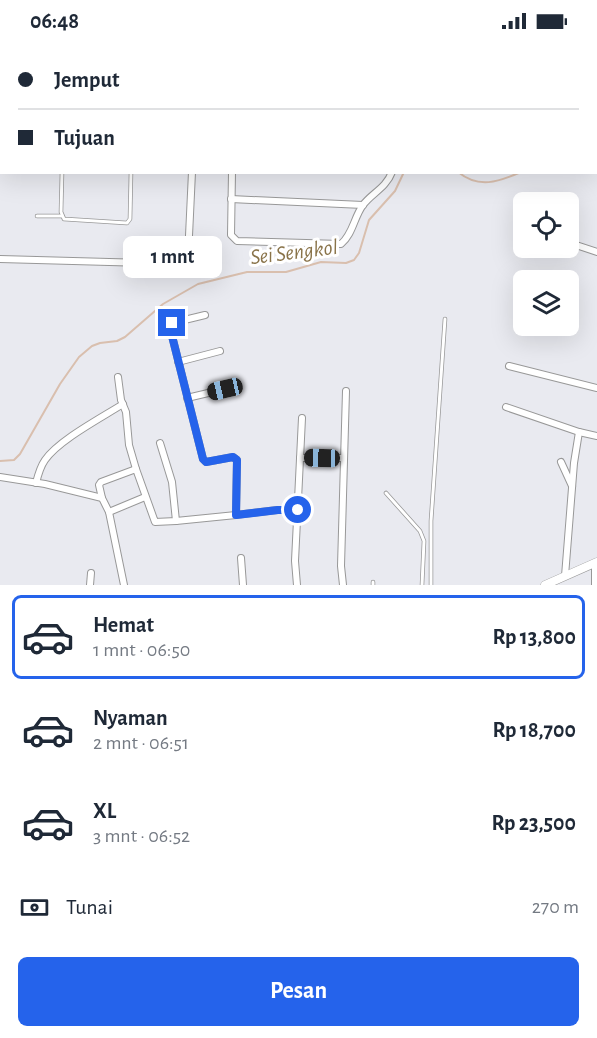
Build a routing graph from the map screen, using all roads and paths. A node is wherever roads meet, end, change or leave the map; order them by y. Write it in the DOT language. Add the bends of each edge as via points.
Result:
graph roads {
  1 [pos="62,174"];
  2 [pos="131,174"];
  3 [pos="192,174"];
  4 [pos="232,174"];
  5 [pos="391,174"];
  6 [pos="231,199"];
  7 [pos="363,205"];
  8 [pos="37,216"];
  9 [pos="62,216"];
  10 [pos="579,246"];
  11 [pos="597,252"];
  12 [pos="0,259"];
  13 [pos="205,315"];
  14 [pos="445,319"];
  15 [pos="220,351"];
  16 [pos="178,362"];
  17 [pos="509,366"];
  18 [pos="118,377"];
  19 [pos="597,388"];
  20 [pos="225,389"];
  21 [pos="346,391"];
  22 [pos="187,398"];
  23 [pos="123,404"];
  24 [pos="506,407"];
  25 [pos="302,418"];
  26 [pos="579,432"];
  27 [pos="597,436"];
  28 [pos="160,443"];
  29 [pos="300,458"];
  30 [pos="344,458"];
  31 [pos="561,462"];
  32 [pos="136,468"];
  33 [pos="0,477"];
  34 [pos="36,483"];
  35 [pos="572,487"];
  36 [pos="386,493"];
  37 [pos="146,497"];
  38 [pos="102,498"];
  39 [pos="298,510"];
  40 [pos="109,512"];
  41 [pos="236,515"];
  42 [pos="176,521"];
  43 [pos="241,558"];
  44 [pos="596,562"];
  45 [pos="90,573"];
  46 [pos="565,576"];
  47 [pos="90,585"];
  48 [pos="124,585"];
  49 [pos="243,585"];
  50 [pos="297,585"];
  51 [pos="343,585"];
  52 [pos="422,585"];
  53 [pos="431,585"];
  54 [pos="545,585"];
  55 [pos="596,585"];
  1 -- 9 [label="lane"];
  2 -- 9 [label="lane" via="127,223 68,220"];
  3 -- 12 [label="street" via="188,257 182,264"];
  4 -- 6 [label="street"];
  5 -- 7 [label="street"];
  6 -- 7 [label="street"];
  6 -- 7 [label="street" via="231,235 237,241 341,244"];
  8 -- 9 [label="lane"];
  10 -- 11 [label="street"];
  13 -- 16 [label="street" via="170,326"];
  14 -- 53 [label="lane" via="431,521"];
  15 -- 16 [label="street"];
  16 -- 22 [label="street"];
  17 -- 19 [label="street"];
  18 -- 23 [label="street"];
  20 -- 22 [label="street"];
  21 -- 30 [label="street"];
  22 -- 41 [label="street" via="204,461 233,457 237,460"];
  23 -- 32 [label="street"];
  23 -- 34 [label="street" via="50,453"];
  24 -- 26 [label="street"];
  25 -- 29 [label="street"];
  26 -- 27 [label="street"];
  26 -- 35 [label="street"];
  28 -- 42 [label="street" via="176,500"];
  29 -- 30 [label="street"];
  29 -- 39 [label="street"];
  30 -- 51 [label="street"];
  31 -- 35 [label="street"];
  32 -- 37 [label="street"];
  32 -- 38 [label="street" via="101,482"];
  33 -- 34 [label="street"];
  34 -- 38 [label="street"];
  35 -- 46 [label="street"];
  36 -- 52 [label="lane" via="420,531 424,541"];
  37 -- 40 [label="street"];
  37 -- 42 [label="street" via="155,522"];
  38 -- 40 [label="street"];
  39 -- 41 [label="street"];
  39 -- 50 [label="street"];
  40 -- 48 [label="street"];
  41 -- 42 [label="street"];
  43 -- 49 [label="street"];
  44 -- 46 [label="street"];
  44 -- 55 [label="street"];
  45 -- 47 [label="street"];
  46 -- 54 [label="street"];
}
